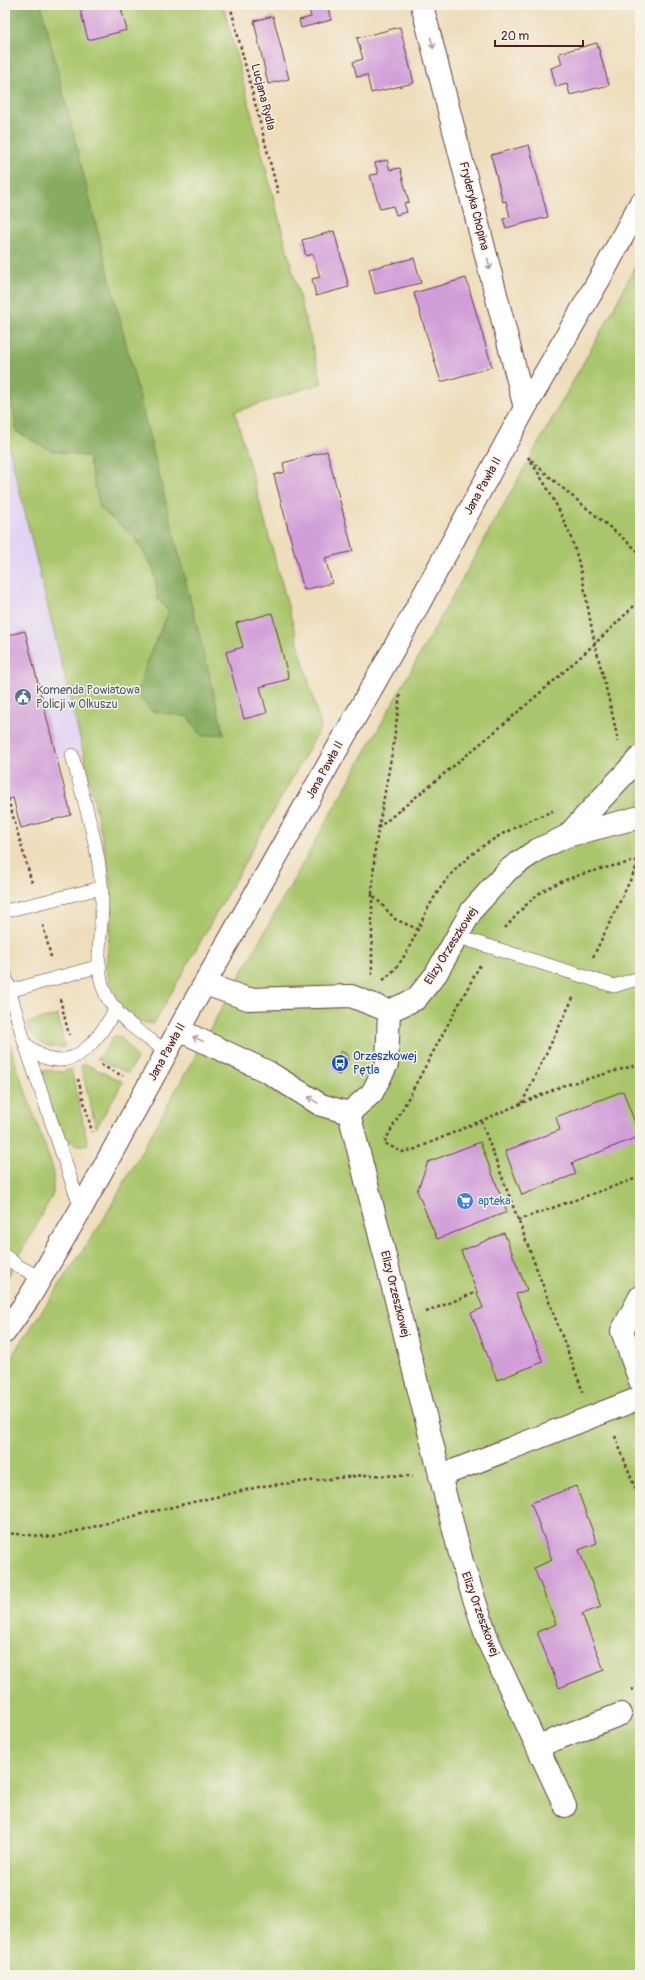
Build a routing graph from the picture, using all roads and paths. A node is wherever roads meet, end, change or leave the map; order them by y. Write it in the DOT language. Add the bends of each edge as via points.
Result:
graph roads {
  1 [pos="230,5"];
  2 [pos="422,5"];
  3 [pos="278,193"];
  4 [pos="640,204"];
  5 [pos="525,408"];
  6 [pos="640,553"];
  7 [pos="640,600"];
  8 [pos="595,644"];
  9 [pos="400,692"];
  10 [pos="72,755"];
  11 [pos="640,757"];
  12 [pos="624,774"];
  13 [pos="8,799"];
  14 [pos="560,808"];
  15 [pos="640,817"];
  16 [pos="378,828"];
  17 [pos="16,831"];
  18 [pos="567,836"];
  19 [pos="640,860"];
  20 [pos="101,888"];
  21 [pos="372,894"];
  22 [pos="5,911"];
  23 [pos="418,929"];
  24 [pos="456,936"];
  25 [pos="490,947"];
  26 [pos="100,966"];
  27 [pos="5,975"];
  28 [pos="640,978"];
  29 [pos="372,980"];
  30 [pos="377,980"];
  31 [pos="205,984"];
  32 [pos="9,991"];
  33 [pos="116,1008"];
  34 [pos="389,1011"];
  35 [pos="179,1030"];
  36 [pos="25,1044"];
  37 [pos="167,1052"];
  38 [pos="640,1064"];
  39 [pos="349,1113"];
  40 [pos="481,1121"];
  41 [pos="640,1176"];
  42 [pos="81,1209"];
  43 [pos="518,1220"];
  44 [pos="5,1256"];
  45 [pos="41,1278"];
  46 [pos="477,1292"];
  47 [pos="640,1297"];
  48 [pos="423,1313"];
  49 [pos="5,1332"];
  50 [pos="640,1381"];
  51 [pos="584,1394"];
  52 [pos="640,1398"];
  53 [pos="613,1429"];
  54 [pos="440,1476"];
  55 [pos="640,1501"];
  56 [pos="5,1533"];
  57 [pos="621,1714"];
  58 [pos="538,1746"];
  59 [pos="565,1806"];
  1 -- 3 [label="path, Lucjana Rydla"];
  2 -- 5 [label="street, Fryderyka Chopina, one-way"];
  4 -- 5 [label="street, Jana Pawła II"];
  5 -- 31 [label="street, Jana Pawła II" via="414,613"];
  6 -- 8 [label="path" via="555,483 527,455 565,524 579,563"];
  7 -- 8 [label="path"];
  8 -- 12 [label="path" via="613,712"];
  8 -- 16 [label="path" via="478,746"];
  9 -- 16 [label="path" via="394,747"];
  10 -- 20 [label="lane" via="97,853"];
  11 -- 12 [label="street, Elizy Orzeszkowej"];
  12 -- 18 [label="street, Elizy Orzeszkowej"];
  13 -- 17 [label="path"];
  14 -- 23 [label="path" via="499,835 459,865 431,902"];
  15 -- 18 [label="street, Elizy Orzeszkowej"];
  16 -- 21 [label="path"];
  18 -- 24 [label="street, Elizy Orzeszkowej" via="537,850 508,870 472,910"];
  19 -- 25 [label="path" via="581,875 548,888 525,906"];
  20 -- 22 [label="lane"];
  20 -- 26 [label="lane"];
  21 -- 23 [label="path" via="395,919"];
  21 -- 29 [label="path"];
  23 -- 30 [label="path" via="394,972 382,980"];
  24 -- 25 [label="lane"];
  24 -- 34 [label="street, Elizy Orzeszkowej" via="436,974 416,999"];
  25 -- 28 [label="lane" via="614,986"];
  25 -- 40 [label="path" via="384,1143 402,1152 413,1150"];
  26 -- 32 [label="lane"];
  26 -- 33 [label="lane" via="102,983 110,1002"];
  27 -- 32 [label="lane"];
  31 -- 34 [label="street" via="248,999 351,996"];
  31 -- 35 [label="street, Jana Pawła II"];
  32 -- 36 [label="lane"];
  33 -- 36 [label="lane" via="93,1042 73,1057 60,1060 46,1058"];
  33 -- 37 [label="lane" via="131,1025"];
  34 -- 39 [label="street" via="387,1064 372,1093"];
  35 -- 37 [label="street, Jana Pawła II"];
  39 -- 35 [label="street, one-way" via="321,1105 268,1072"];
  36 -- 42 [label="lane"];
  37 -- 42 [label="street, Jana Pawła II"];
  38 -- 40 [label="path" via="562,1086"];
  39 -- 54 [label="street, Elizy Orzeszkowej"];
  40 -- 43 [label="path"];
  41 -- 43 [label="path"];
  42 -- 45 [label="street, Jana Pawła II"];
  43 -- 51 [label="path"];
  44 -- 45 [label="lane"];
  45 -- 49 [label="street, Jana Pawła II"];
  46 -- 48 [label="path"];
  47 -- 50 [label="street" via="622,1331"];
  52 -- 54 [label="street"];
  53 -- 55 [label="path"];
  54 -- 56 [label="path" via="365,1475 263,1486 54,1537"];
  54 -- 58 [label="street, Elizy Orzeszkowej" via="462,1562 488,1642"];
  57 -- 58 [label="street"];
  58 -- 59 [label="street, Elizy Orzeszkowej"];
}
